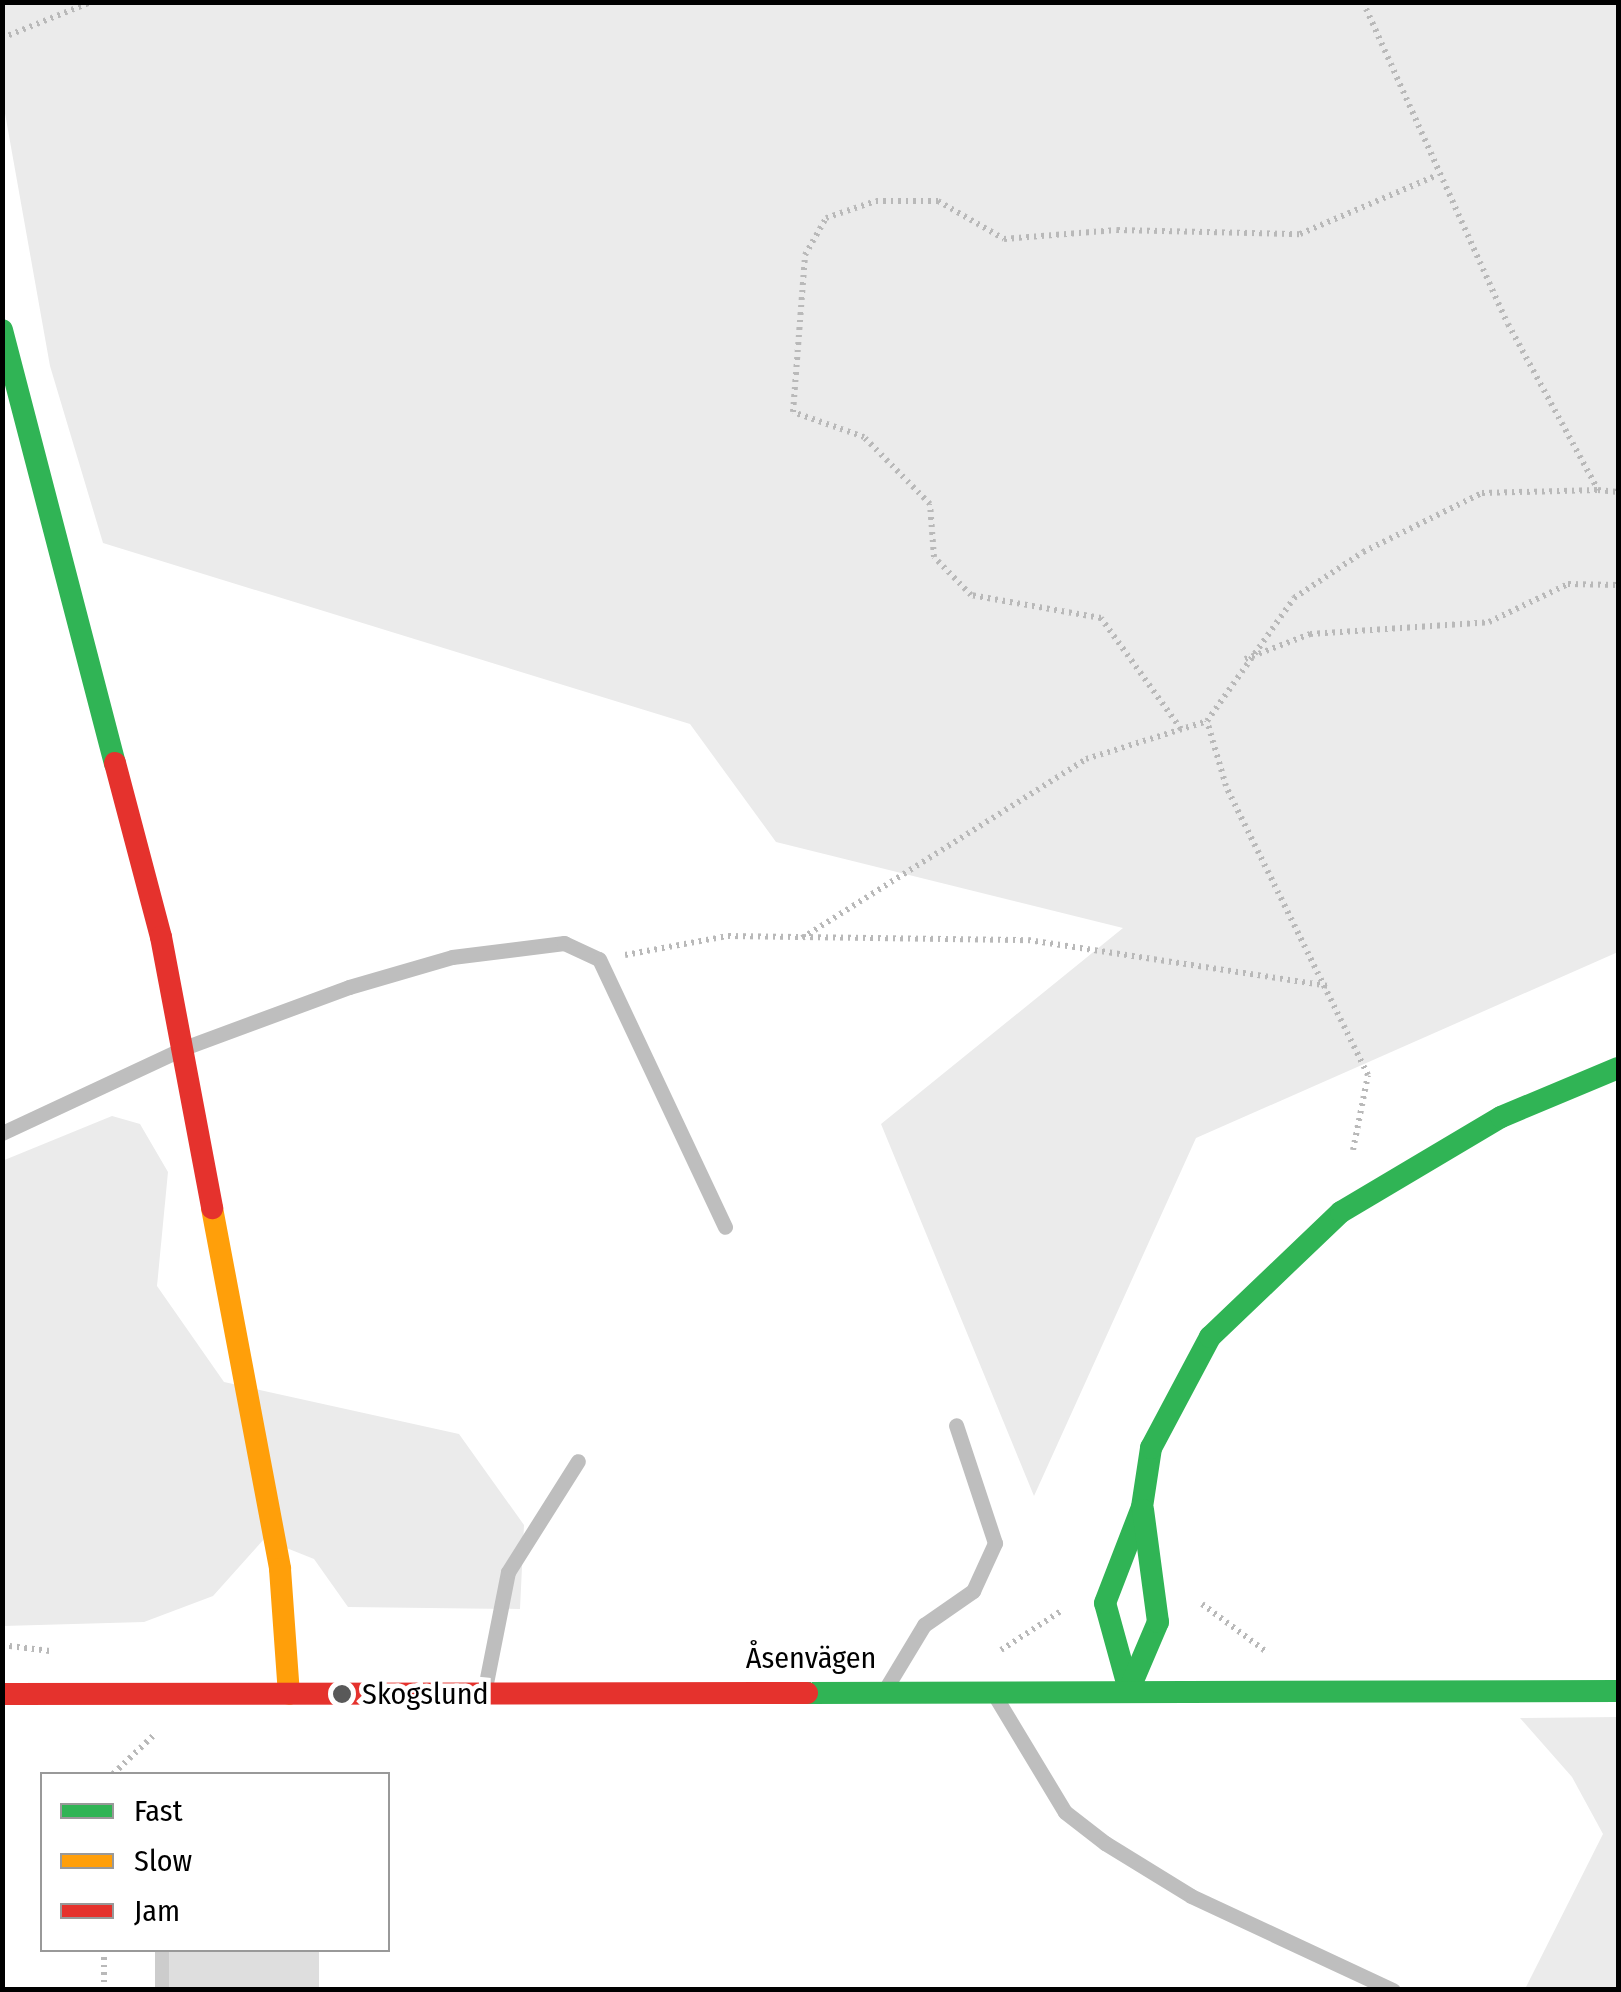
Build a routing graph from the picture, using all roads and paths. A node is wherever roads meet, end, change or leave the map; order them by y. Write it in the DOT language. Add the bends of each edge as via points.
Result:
graph roads {
  1 [pos="91,2"];
  2 [pos="1363,2"];
  3 [pos="2,38"];
  4 [pos="1435,176"];
  5 [pos="2,330"];
  6 [pos="1598,490"];
  7 [pos="1618,492"];
  8 [pos="1618,585"];
  9 [pos="1244,660"];
  10 [pos="1208,721"];
  11 [pos="1181,729"];
  12 [pos="802,938"];
  13 [pos="599,959"];
  14 [pos="1330,986"];
  15 [pos="184,1048"];
  16 [pos="1618,1068"];
  17 [pos="2,1133"];
  18 [pos="1351,1160"];
  19 [pos="725,1227"];
  20 [pos="956,1426"];
  21 [pos="578,1461"];
  22 [pos="1142,1507"];
  23 [pos="886,1688"];
  24 [pos="990,1688"];
  25 [pos="1129,1690"];
  26 [pos="1618,1691"];
  27 [pos="484,1692"];
  28 [pos="2,1694"];
  29 [pos="289,1694"];
  30 [pos="104,1952"];
  31 [pos="104,1990"];
  32 [pos="1393,1990"];
  1 -- 3 [label="path"];
  2 -- 4 [label="path"];
  4 -- 6 [label="path"];
  4 -- 11 [label="path" via="1300,234 1117,230 1004,238 938,201 876,201 826,218 805,255 793,412 864,437 930,504 934,557 972,595 1101,618"];
  5 -- 15 [label="main road" via="110,714"];
  6 -- 7 [label="path"];
  6 -- 9 [label="path" via="1482,494 1363,552 1294,598"];
  8 -- 9 [label="path" via="1568,584 1489,622 1310,634"];
  9 -- 10 [label="path"];
  10 -- 11 [label="path"];
  10 -- 14 [label="path" via="1226,786"];
  11 -- 12 [label="path" via="1086,758"];
  12 -- 13 [label="path" via="728,936"];
  12 -- 14 [label="path" via="1028,940"];
  13 -- 15 [label="lane" via="564,944 452,957"];
  13 -- 19 [label="lane"];
  14 -- 18 [label="path" via="1368,1075"];
  15 -- 17 [label="lane"];
  15 -- 29 [label="main road" via="280,1569"];
  16 -- 22 [label="main road" via="1432,1156 1341,1212 1254,1288 1175,1390 1151,1448"];
  20 -- 23 [label="lane" via="996,1544 974,1592 924,1626"];
  21 -- 27 [label="lane" via="508,1572"];
  22 -- 25 [label="main road" via="1158,1622"];
  22 -- 25 [label="main road" via="1104,1620"];
  23 -- 24 [label="main road, Åsenvägen"];
  23 -- 27 [label="main road, Åsenvägen"];
  24 -- 25 [label="main road, Åsenvägen"];
  24 -- 32 [label="lane" via="1064,1812 1191,1896"];
  25 -- 26 [label="main road, Åsenvägen"];
  27 -- 29 [label="main road, Åsenvägen"];
  28 -- 29 [label="main road, Åsenvägen"];
  30 -- 31 [label="path"];
}
